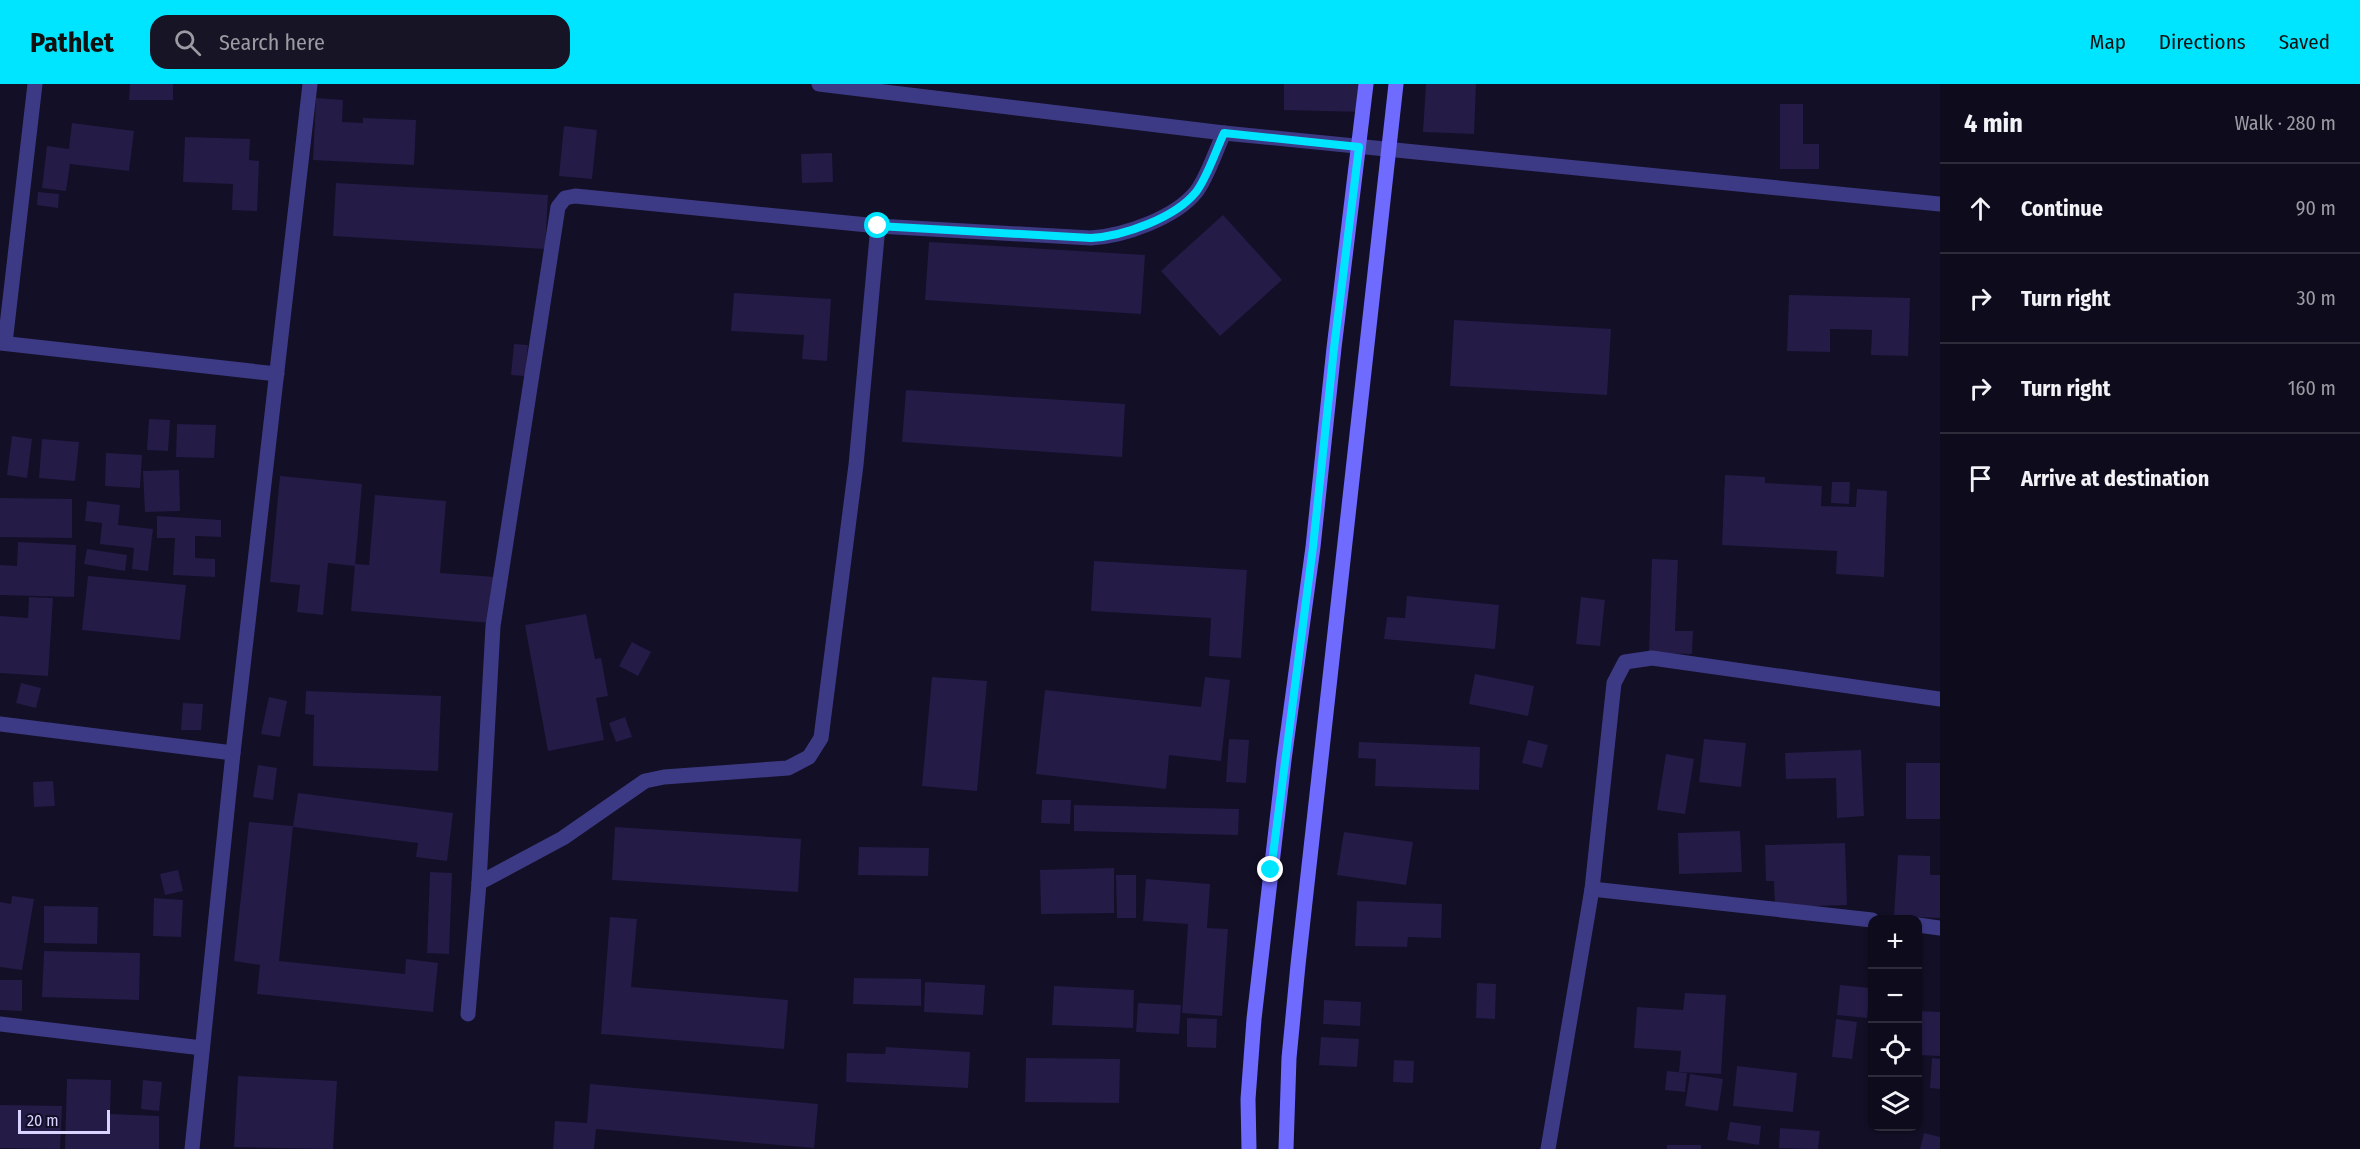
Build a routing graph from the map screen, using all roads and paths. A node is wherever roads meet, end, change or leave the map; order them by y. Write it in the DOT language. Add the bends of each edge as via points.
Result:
graph roads {
  1 [pos="35,84"];
  2 [pos="310,84"];
  3 [pos="819,84"];
  4 [pos="1366,84"];
  5 [pos="1396,84"];
  6 [pos="1224,133"];
  7 [pos="1359,147"];
  8 [pos="1389,149"];
  9 [pos="1940,204"];
  10 [pos="878,226"];
  11 [pos="2,343"];
  12 [pos="278,374"];
  13 [pos="1940,699"];
  14 [pos="0,724"];
  15 [pos="232,753"];
  16 [pos="479,883"];
  17 [pos="1592,889"];
  18 [pos="1868,920"];
  19 [pos="1922,926"];
  20 [pos="1940,928"];
  21 [pos="468,1014"];
  22 [pos="0,1024"];
  23 [pos="202,1048"];
  24 [pos="192,1149"];
  25 [pos="1249,1149"];
  26 [pos="1286,1149"];
  27 [pos="1548,1149"];
  1 -- 11 [label="street"];
  2 -- 12 [label="street"];
  3 -- 6 [label="street"];
  4 -- 7 [label="street"];
  5 -- 8 [label="street"];
  6 -- 7 [label="street"];
  6 -- 10 [label="street" via="1197,191 1178,210 1113,237"];
  7 -- 8 [label="street"];
  7 -- 25 [label="street" via="1254,1019"];
  8 -- 9 [label="street"];
  8 -- 26 [label="street" via="1297,977"];
  10 -- 16 [label="street" via="856,465 821,738 809,757 788,768 645,780 563,838"];
  10 -- 16 [label="street" via="575,196 565,198 558,207 494,626"];
  11 -- 12 [label="street"];
  12 -- 15 [label="street"];
  13 -- 17 [label="street" via="1652,658 1625,662 1614,683"];
  14 -- 15 [label="street"];
  15 -- 23 [label="street"];
  16 -- 21 [label="street"];
  17 -- 18 [label="street"];
  17 -- 27 [label="street"];
  19 -- 20 [label="street"];
  22 -- 23 [label="street"];
  23 -- 24 [label="street"];
}
